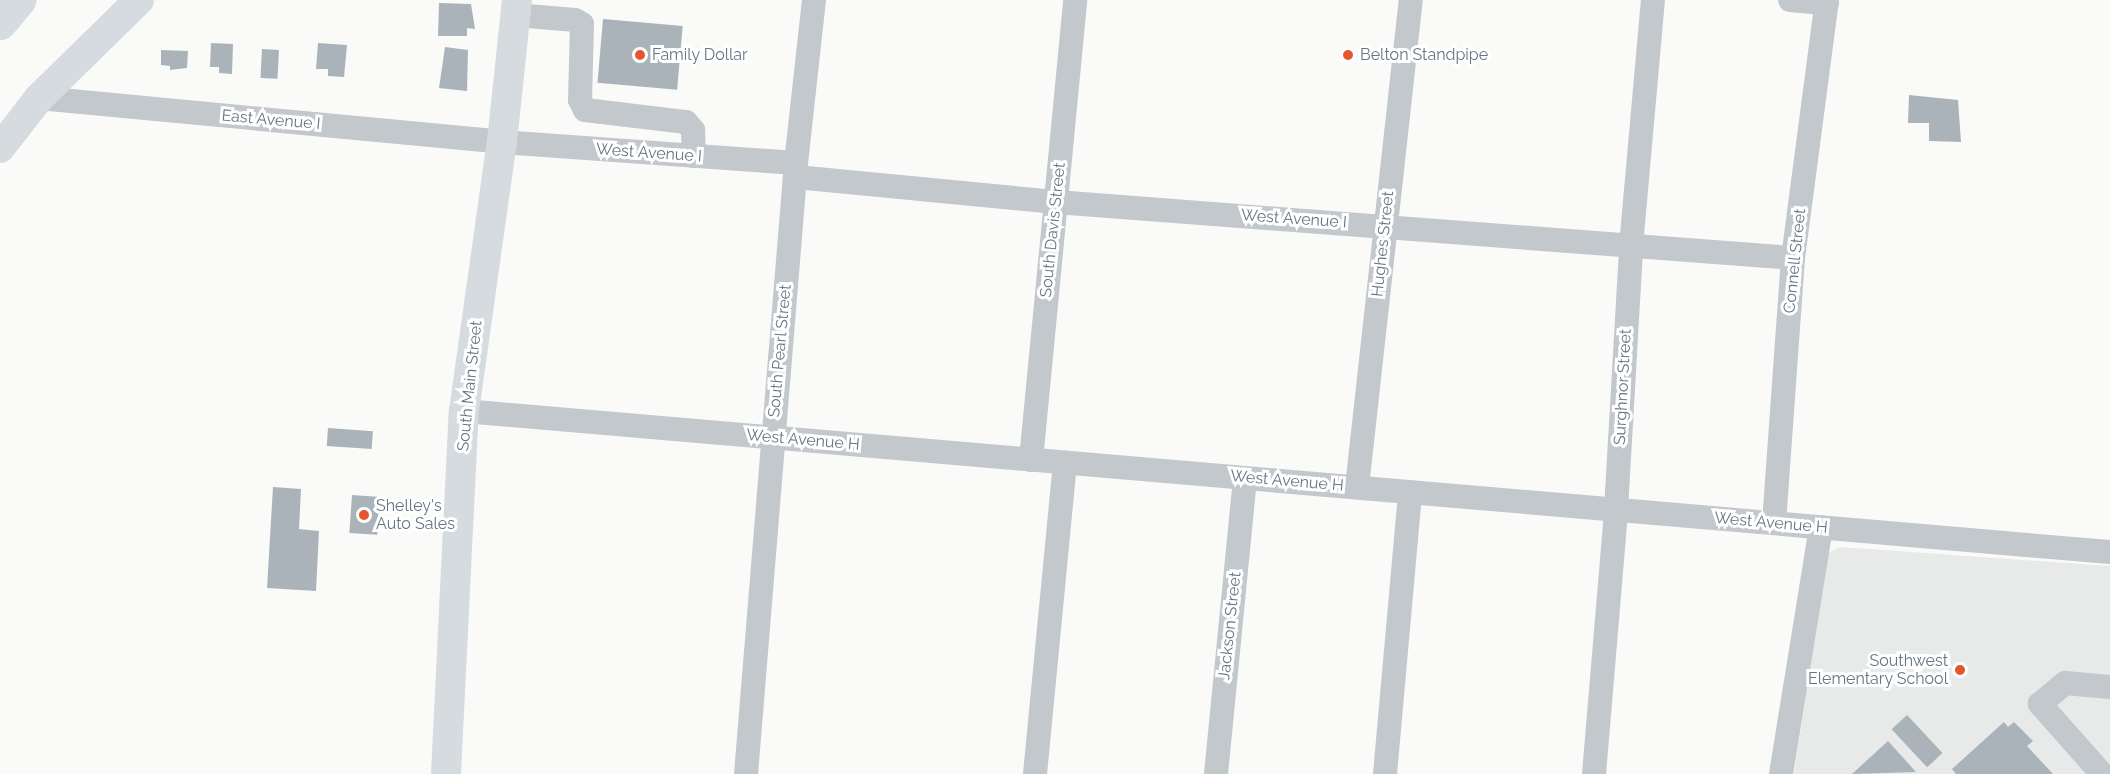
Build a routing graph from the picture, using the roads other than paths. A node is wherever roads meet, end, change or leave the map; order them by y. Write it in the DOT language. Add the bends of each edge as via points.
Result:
graph roads {
  1 [pos="19,0"];
  2 [pos="139,0"];
  3 [pos="814,0"];
  4 [pos="1075,0"];
  5 [pos="1411,0"];
  6 [pos="1653,0"];
  7 [pos="1790,0"];
  8 [pos="1827,2"];
  9 [pos="517,8"];
  10 [pos="0,23"];
  11 [pos="39,98"];
  12 [pos="585,110"];
  13 [pos="502,142"];
  14 [pos="0,148"];
  15 [pos="580,148"];
  16 [pos="694,156"];
  17 [pos="796,170"];
  18 [pos="1056,202"];
  19 [pos="1385,225"];
  20 [pos="1631,246"];
  21 [pos="1793,258"];
  22 [pos="465,411"];
  23 [pos="772,437"];
  24 [pos="1031,459"];
  25 [pos="1065,462"];
  26 [pos="1245,478"];
  27 [pos="1357,487"];
  28 [pos="1410,492"];
  29 [pos="1616,510"];
  30 [pos="1774,523"];
  31 [pos="1821,527"];
  32 [pos="2110,552"];
  33 [pos="2110,687"];
  34 [pos="446,774"];
  35 [pos="746,774"];
  36 [pos="1035,774"];
  37 [pos="1216,774"];
  38 [pos="1385,774"];
  39 [pos="1594,774"];
  40 [pos="1781,774"];
  41 [pos="2102,774"];
  1 -- 10 [label="highway"];
  2 -- 11 [label="main road"];
  3 -- 17 [label="street, South Pearl Street"];
  4 -- 18 [label="street, South Davis Street"];
  5 -- 19 [label="street, Hughes Street"];
  6 -- 20 [label="street, Surghnor Street"];
  7 -- 8 [label="street"];
  8 -- 21 [label="street, Connell Street"];
  9 -- 12 [label="street" via="582,24 580,100"];
  9 -- 13 [label="main road, South Main Street"];
  11 -- 13 [label="street, East Avenue I"];
  11 -- 14 [label="main road"];
  12 -- 15 [label="street"];
  12 -- 16 [label="street" via="686,122 693,130"];
  13 -- 15 [label="street, West Avenue I"];
  13 -- 22 [label="main road, South Main Street"];
  15 -- 16 [label="street, West Avenue I"];
  16 -- 17 [label="street, West Avenue I"];
  17 -- 18 [label="street, West Avenue I"];
  17 -- 23 [label="street, South Pearl Street"];
  18 -- 19 [label="street, West Avenue I"];
  18 -- 24 [label="street, South Davis Street"];
  19 -- 20 [label="street, West Avenue I"];
  19 -- 27 [label="street, Hughes Street"];
  20 -- 21 [label="street, West Avenue I"];
  20 -- 29 [label="street, Surghnor Street"];
  21 -- 30 [label="street, Connell Street"];
  22 -- 23 [label="street, West Avenue H"];
  22 -- 34 [label="main road, South Main Street"];
  23 -- 24 [label="street, West Avenue H"];
  23 -- 35 [label="street, South Pearl Street"];
  24 -- 25 [label="street, West Avenue H"];
  25 -- 26 [label="street, West Avenue H"];
  25 -- 36 [label="street"];
  26 -- 27 [label="street, West Avenue H"];
  26 -- 37 [label="street, Jackson Street"];
  27 -- 28 [label="street, West Avenue H"];
  28 -- 29 [label="street, West Avenue H"];
  28 -- 38 [label="street"];
  29 -- 30 [label="street, West Avenue H"];
  29 -- 39 [label="street, Surghnor Street"];
  30 -- 31 [label="street, West Avenue H"];
  31 -- 32 [label="street, West Avenue H"];
  31 -- 40 [label="street"];
  33 -- 41 [label="street" via="2065,683 2040,704"];
}
